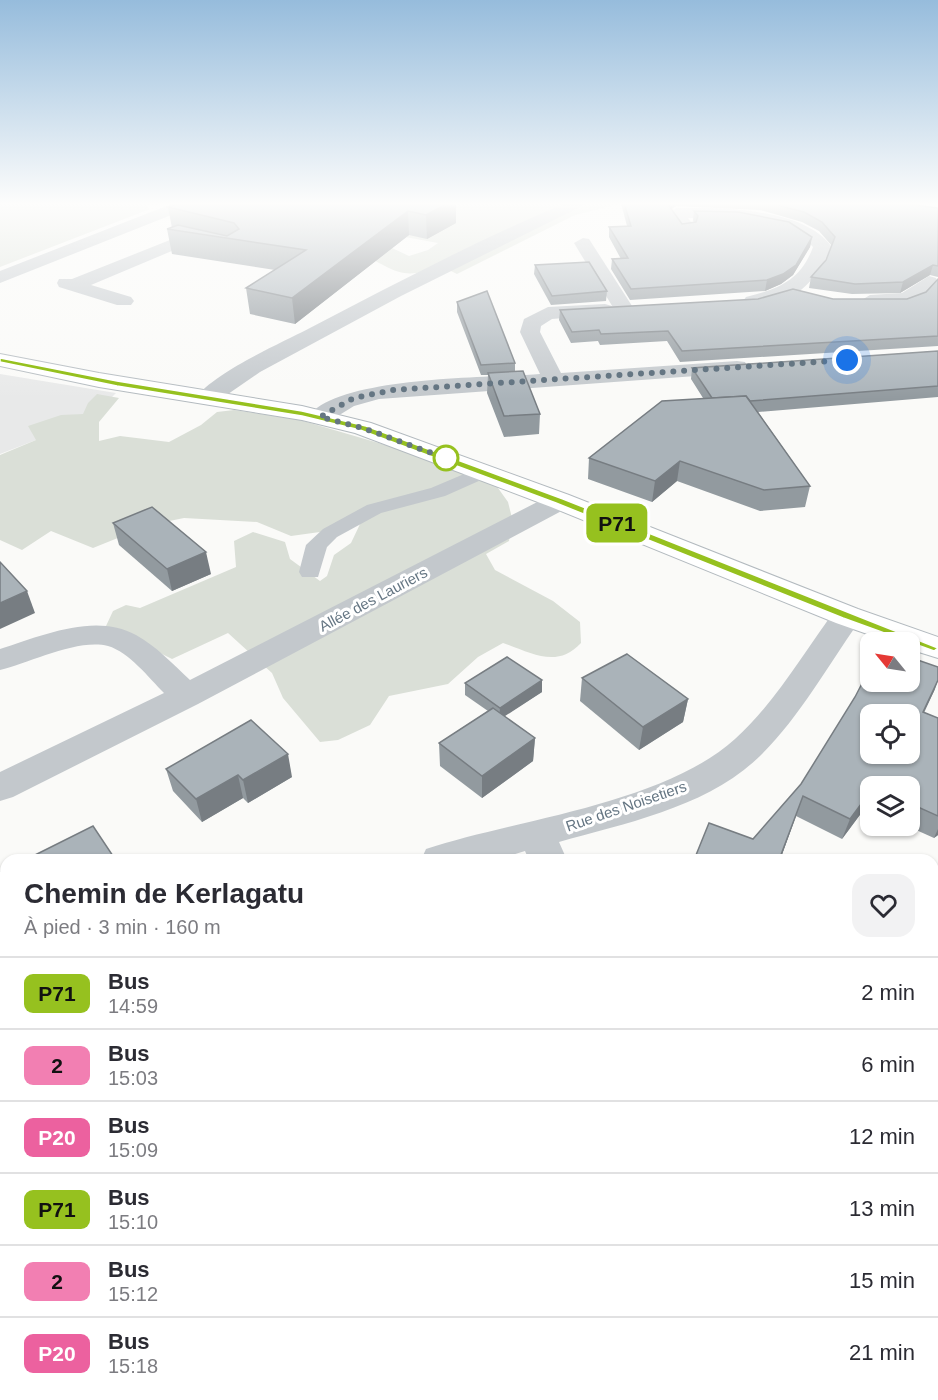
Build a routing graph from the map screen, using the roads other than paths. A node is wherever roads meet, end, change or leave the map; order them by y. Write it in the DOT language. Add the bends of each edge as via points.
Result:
graph roads {
  1 [pos="114,268"];
  2 [pos="442,268"];
  3 [pos="599,268"];
  4 [pos="810,268"];
  5 [pos="21,269"];
  6 [pos="0,278"];
  7 [pos="929,282"];
  8 [pos="74,285"];
  9 [pos="791,291"];
  10 [pos="813,298"];
  11 [pos="124,301"];
  12 [pos="846,301"];
  13 [pos="733,302"];
  14 [pos="646,308"];
  15 [pos="624,309"];
  16 [pos="0,360"];
  17 [pos="0,365"];
  18 [pos="763,365"];
  19 [pos="39,369"];
  20 [pos="553,379"];
  21 [pos="207,398"];
  22 [pos="320,417"];
  23 [pos="483,472"];
  24 [pos="560,501"];
  25 [pos="310,572"];
  26 [pos="847,616"];
  27 [pos="938,648"];
  28 [pos="0,660"];
  29 [pos="186,696"];
  30 [pos="0,788"];
  31 [pos="543,847"];
  32 [pos="488,854"];
  1 -- 8 [label="street"];
  2 -- 21 [label="street" via="277,355"];
  3 -- 15 [label="street"];
  4 -- 9 [label="street" via="800,285"];
  5 -- 6 [label="street"];
  5 -- 8 [label="street"];
  7 -- 12 [label="street" via="914,297 904,300"];
  8 -- 11 [label="street"];
  9 -- 10 [label="street"];
  9 -- 13 [label="street"];
  14 -- 15 [label="street"];
  15 -- 20 [label="street" via="555,312 534,320 530,332"];
  16 -- 19 [label="street"];
  17 -- 19 [label="street"];
  18 -- 20 [label="street"];
  19 -- 21 [label="street"];
  20 -- 22 [label="street" via="370,393 346,401"];
  21 -- 22 [label="street"];
  22 -- 23 [label="street" via="372,431"];
  23 -- 24 [label="street"];
  23 -- 25 [label="lane" via="438,492 374,509 330,533 317,545"];
  24 -- 26 [label="street"];
  24 -- 29 [label="street, Allée des Lauriers"];
  26 -- 27 [label="street"];
  26 -- 31 [label="street, Rue des Noisetiers" via="768,726 746,749 677,791"];
  28 -- 29 [label="street" via="77,639 115,637 127,643"];
  29 -- 30 [label="street, Allée des Lauriers"];
  31 -- 32 [label="street, Rue des Noisetiers"];
}
